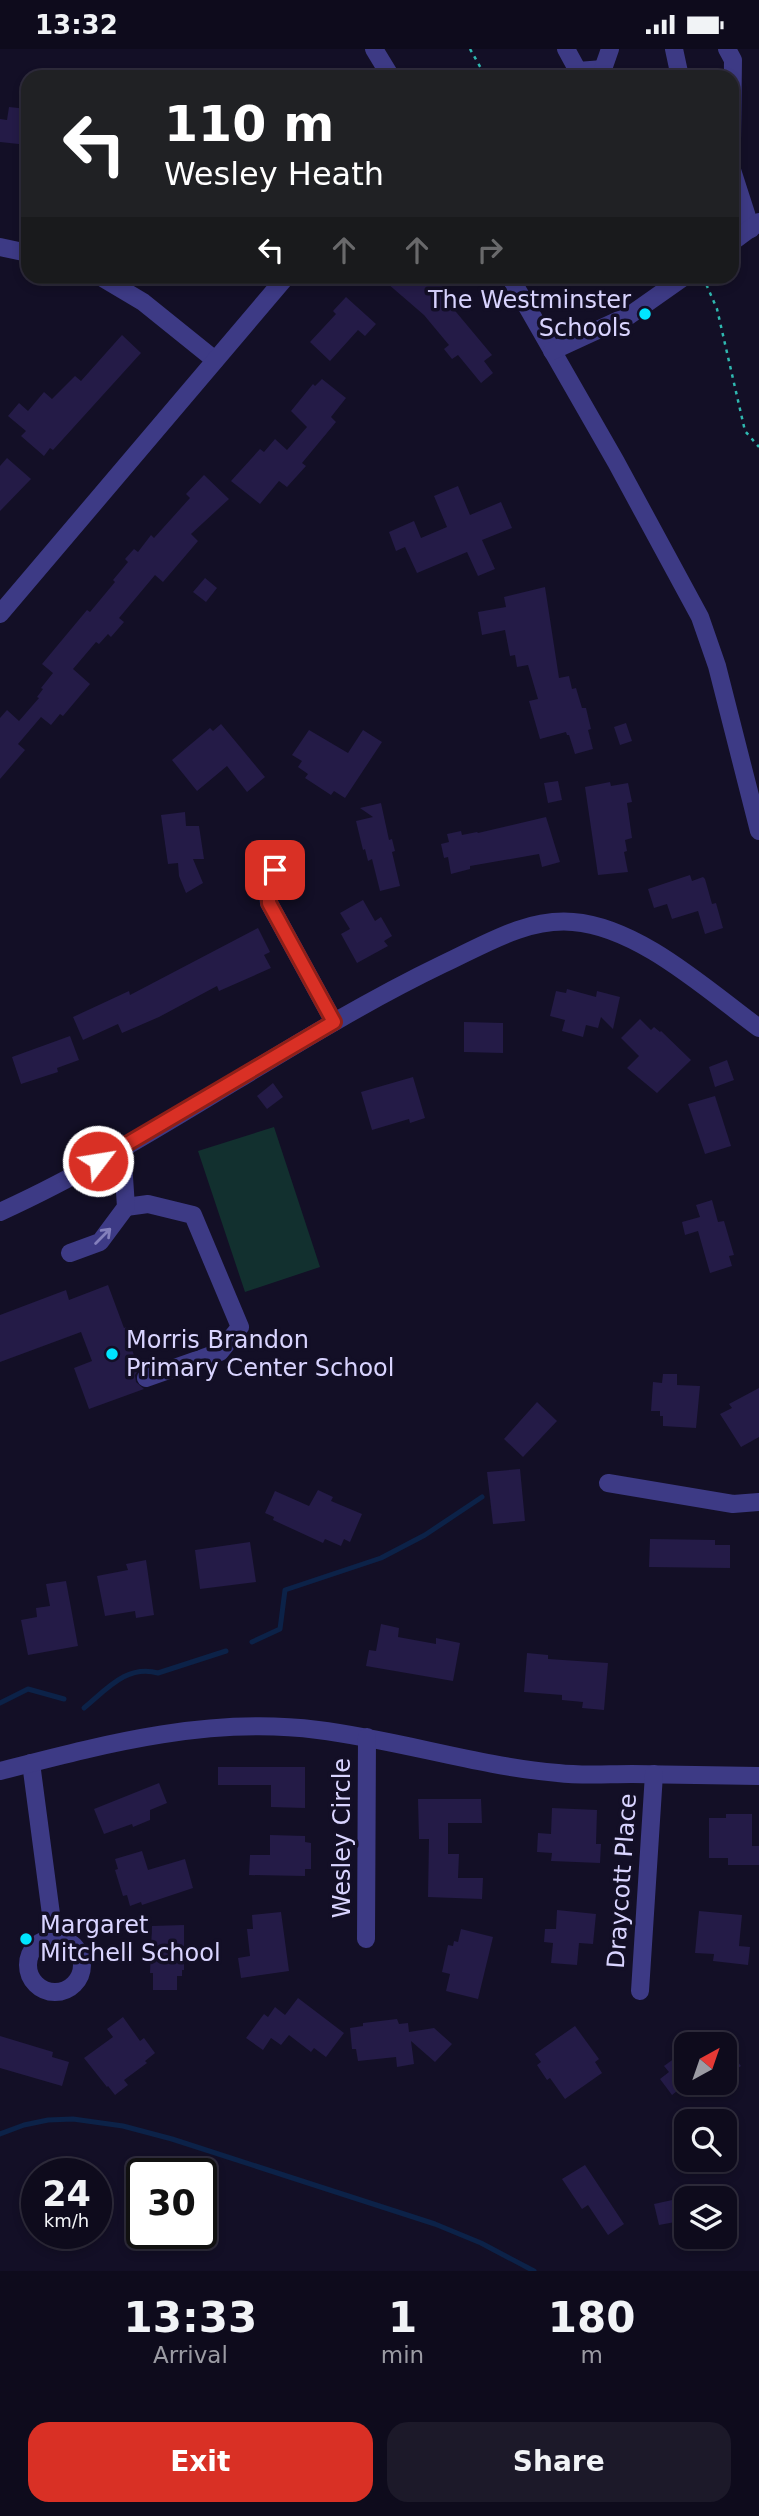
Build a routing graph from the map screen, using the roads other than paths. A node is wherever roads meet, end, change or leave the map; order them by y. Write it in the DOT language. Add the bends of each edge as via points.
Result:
graph roads {
  1 [pos="374,49"];
  2 [pos="566,49"];
  3 [pos="610,49"];
  4 [pos="674,49"];
  5 [pos="727,49"];
  6 [pos="387,70"];
  7 [pos="577,70"];
  8 [pos="606,70"];
  9 [pos="678,70"];
  10 [pos="733,70"];
  11 [pos="739,191"];
  12 [pos="755,225"];
  13 [pos="739,237"];
  14 [pos="0,247"];
  15 [pos="21,252"];
  16 [pos="113,284"];
  17 [pos="280,284"];
  18 [pos="514,284"];
  19 [pos="674,284"];
  20 [pos="552,351"];
  21 [pos="215,360"];
  22 [pos="0,614"];
  23 [pos="759,831"];
  24 [pos="284,861"];
  25 [pos="334,1022"];
  26 [pos="759,1028"];
  27 [pos="122,1147"];
  28 [pos="126,1207"];
  29 [pos="0,1212"];
  30 [pos="71,1253"];
  31 [pos="146,1378"];
  32 [pos="608,1483"];
  33 [pos="759,1501"];
  34 [pos="367,1737"];
  35 [pos="31,1763"];
  36 [pos="0,1771"];
  37 [pos="654,1774"];
  38 [pos="759,1776"];
  39 [pos="54,1937"];
  40 [pos="366,1939"];
  41 [pos="640,1991"];
  1 -- 6 [label="street"];
  2 -- 7 [label="street"];
  3 -- 8 [label="street"];
  4 -- 9 [label="street"];
  5 -- 10 [label="street"];
  11 -- 12 [label="street"];
  12 -- 13 [label="street"];
  14 -- 15 [label="street"];
  16 -- 21 [label="street" via="144,302"];
  17 -- 21 [label="street"];
  18 -- 20 [label="street"];
  19 -- 20 [label="street" via="629,315"];
  20 -- 23 [label="street" via="700,617"];
  21 -- 22 [label="street"];
  24 -- 25 [label="street" via="269,881 269,903"];
  25 -- 26 [label="street" via="391,989 510,933 540,923 572,922 603,928 641,946"];
  25 -- 27 [label="street"];
  27 -- 28 [label="street"];
  27 -- 29 [label="street"];
  30 -- 28 [label="street, one-way" via="100,1242"];
  28 -- 31 [label="street" via="148,1204 193,1215 240,1327 220,1352"];
  32 -- 33 [label="street" via="733,1504"];
  34 -- 35 [label="street" via="276,1727 210,1728 145,1736"];
  34 -- 37 [label="street" via="560,1774"];
  34 -- 40 [label="street, Wesley Circle"];
  35 -- 36 [label="street"];
  35 -- 39 [label="street"];
  37 -- 38 [label="street"];
  37 -- 41 [label="street, Draycott Place"];
}
